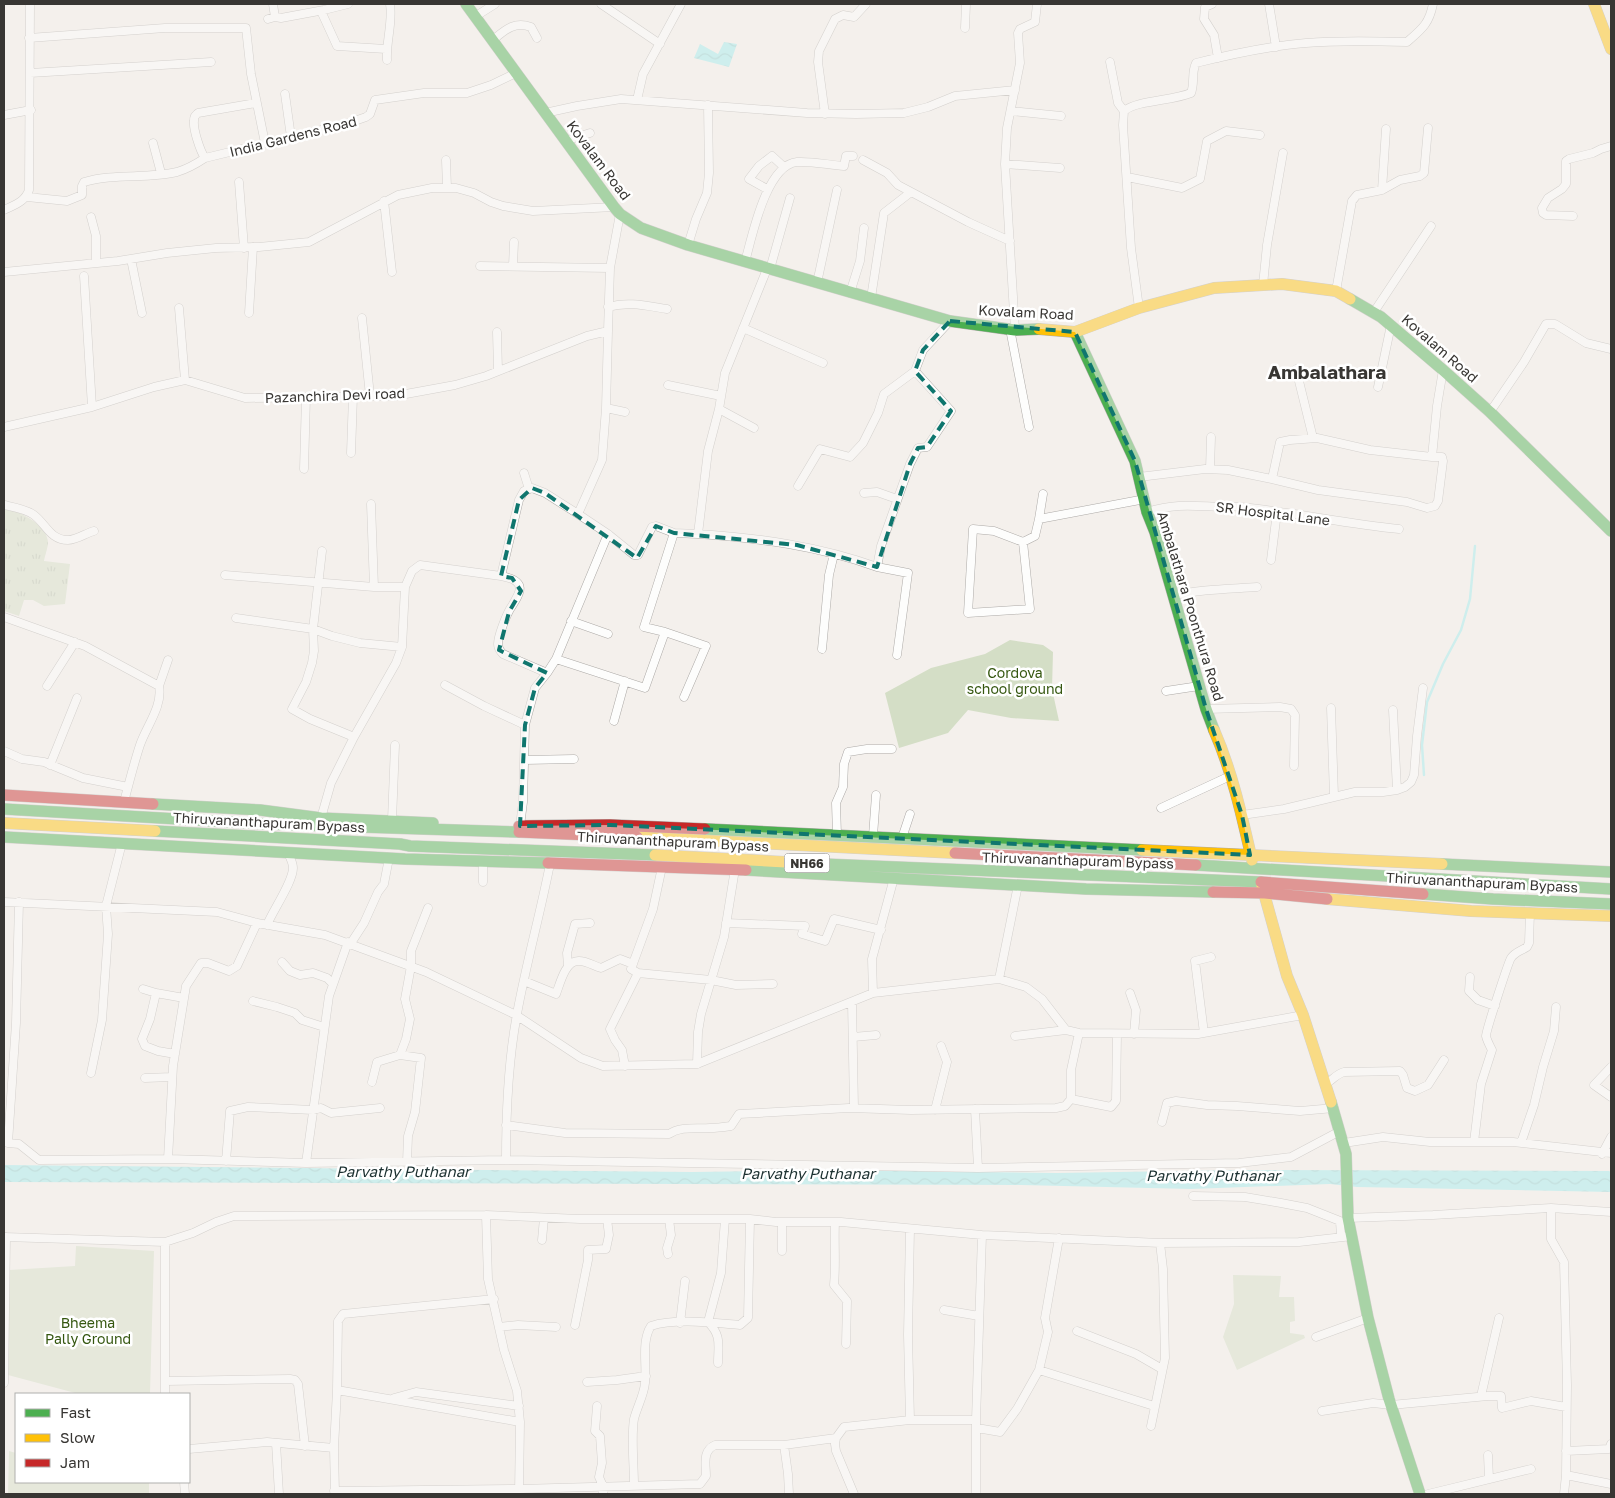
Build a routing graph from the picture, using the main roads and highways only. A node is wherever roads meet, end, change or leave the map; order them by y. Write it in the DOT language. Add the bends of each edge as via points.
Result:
graph roads {
  1 [pos="466,4"];
  2 [pos="1594,4"];
  3 [pos="1611,49"];
  4 [pos="1074,332"];
  5 [pos="1611,531"];
  6 [pos="4,796"];
  7 [pos="4,809"];
  8 [pos="4,823"];
  9 [pos="4,837"];
  10 [pos="1250,855"];
  11 [pos="1255,868"];
  12 [pos="1611,872"];
  13 [pos="1263,887"];
  14 [pos="1611,889"];
  15 [pos="1611,904"];
  16 [pos="1611,916"];
  17 [pos="1420,1494"];
  1 -- 4 [label="main road, Kovalam Road" via="617,211 641,228 688,245 950,322"];
  2 -- 3 [label="main road"];
  4 -- 5 [label="main road, Kovalam Road" via="1139,308 1214,288 1282,284 1336,291 1374,312 1443,370"];
  4 -- 10 [label="main road, Ambalathara Poonthura Road" via="1135,461 1199,686 1242,815"];
  6 -- 10 [label="main road, Thiruvananthapuram Bypass" via="260,810 321,818 520,826 610,824"];
  7 -- 11 [label="main road, Thiruvananthapuram Bypass / NH66"];
  8 -- 13 [label="main road, Thiruvananthapuram Bypass / NH66"];
  9 -- 13 [label="main road, Thiruvananthapuram Bypass" via="389,858 735,869 1185,892"];
  10 -- 11 [label="main road, Ambalathara Poonthura Road"];
  10 -- 12 [label="main road, Thiruvananthapuram Bypass"];
  11 -- 13 [label="main road, Ambalathara Poonthura Road"];
  11 -- 14 [label="main road, Thiruvananthapuram Bypass / NH66"];
  13 -- 15 [label="main road, Thiruvananthapuram Bypass / NH66"];
  13 -- 16 [label="main road, Thiruvananthapuram Bypass" via="1361,903"];
  13 -- 17 [label="main road, Ambalathara Poonthura Road" via="1284,967 1303,1015 1345,1149 1347,1237 1391,1404"];
}
